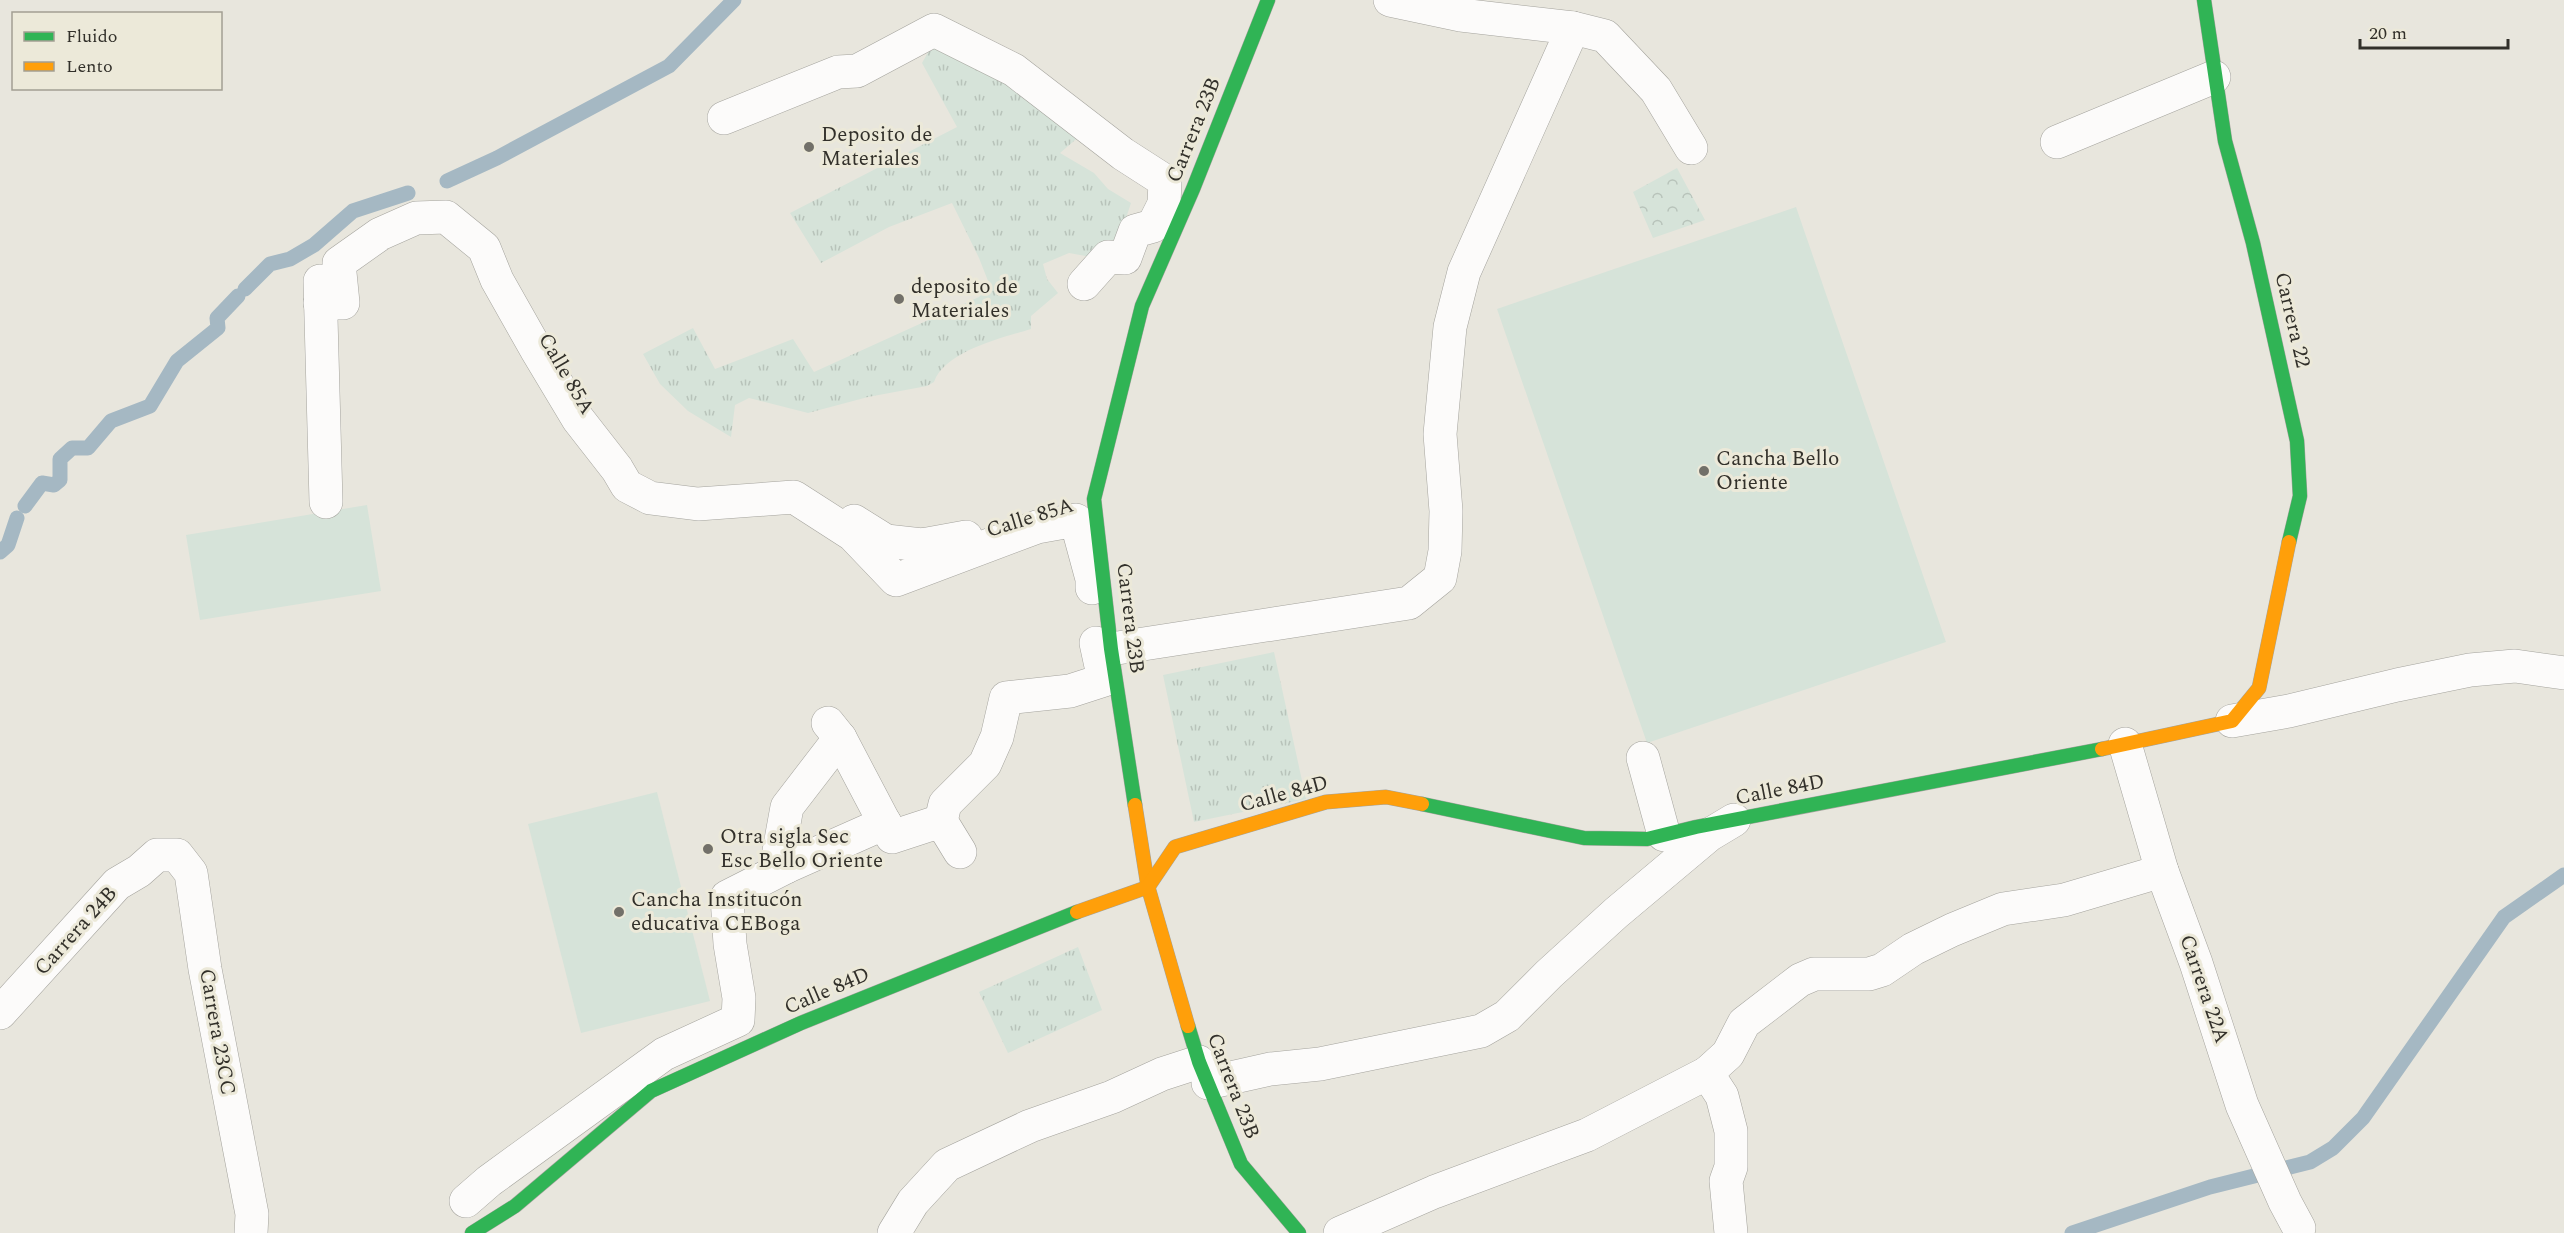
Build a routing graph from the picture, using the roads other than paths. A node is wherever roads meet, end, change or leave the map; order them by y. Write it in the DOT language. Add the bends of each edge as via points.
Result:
graph roads {
  1 [pos="1268,0"];
  2 [pos="1390,0"];
  3 [pos="2204,0"];
  4 [pos="1573,28"];
  5 [pos="1004,43"];
  6 [pos="2214,78"];
  7 [pos="723,118"];
  8 [pos="2057,142"];
  9 [pos="1691,148"];
  10 [pos="1193,189"];
  11 [pos="1084,284"];
  12 [pos="314,292"];
  13 [pos="1094,499"];
  14 [pos="326,502"];
  15 [pos="1111,649"];
  16 [pos="2564,673"];
  17 [pos="2232,721"];
  18 [pos="2125,744"];
  19 [pos="1644,758"];
  20 [pos="1734,820"];
  21 [pos="941,821"];
  22 [pos="885,823"];
  23 [pos="1664,835"];
  24 [pos="960,852"];
  25 [pos="157,855"];
  26 [pos="786,867"];
  27 [pos="2162,871"];
  28 [pos="1148,887"];
  29 [pos="0,1013"];
  30 [pos="1203,1072"];
  31 [pos="1707,1074"];
  32 [pos="466,1201"];
  33 [pos="2292,1215"];
  34 [pos="251,1233"];
  35 [pos="472,1233"];
  36 [pos="894,1233"];
  37 [pos="1299,1233"];
  38 [pos="1340,1233"];
  39 [pos="1731,1233"];
  1 -- 10 [label="street, Carrera 23B"];
  2 -- 4 [label="street" via="1461,15"];
  3 -- 6 [label="street, Carrera 22"];
  4 -- 9 [label="street" via="1605,36 1656,90"];
  4 -- 15 [label="street" via="1464,272 1450,327 1440,434 1446,511 1440,578 1409,603"];
  5 -- 10 [label="street"];
  6 -- 8 [label="street"];
  6 -- 17 [label="street, Carrera 22" via="2225,141 2253,243 2297,441 2300,496 2259,688"];
  7 -- 11 [label="street" via="838,72 857,71 934,30 1014,70 1165,182 1164,204 1153,226 1135,231 1125,258 1108,257"];
  10 -- 13 [label="street, Carrera 23B" via="1142,306"];
  12 -- 13 [label="street, Calle 85A" via="329,264 371,226 450,200 471,218 515,284 584,411 635,470 675,492 716,494 771,484 808,489 886,541 922,546"];
  12 -- 14 [label="street"];
  12 -- 21 [label="street" via="343,303 339,263 380,234 416,218 446,217 484,248 497,280 578,419 627,486 650,498 698,504 794,497 853,535 896,580 1037,527 1076,520 1092,579 1094,635 1104,680 1070,691 1006,698 997,737 985,764 945,804"];
  13 -- 15 [label="street, Carrera 23B"];
  15 -- 28 [label="street, Carrera 23B"];
  16 -- 17 [label="street" via="2515,666 2470,670"];
  17 -- 18 [label="street, Calle 84D"];
  18 -- 20 [label="street, Calle 84D"];
  18 -- 27 [label="street, Carrera 22A"];
  19 -- 23 [label="street"];
  20 -- 23 [label="street, Calle 84D"];
  20 -- 30 [label="street" via="1709,835 1616,913 1507,1016 1481,1030 1320,1064"];
  21 -- 22 [label="street" via="892,837"];
  21 -- 24 [label="street"];
  22 -- 26 [label="street"];
  22 -- 26 [label="street" via="833,730 788,807 779,851"];
  23 -- 28 [label="street, Calle 84D" via="1647,839 1584,838 1386,797 1326,802 1175,847"];
  25 -- 29 [label="street, Carrera 24B" via="117,884"];
  25 -- 34 [label="street, Carrera 23CC" via="177,855 191,873 205,969 252,1214"];
  26 -- 32 [label="street" via="728,897 738,1020 664,1054"];
  27 -- 31 [label="street" via="2064,900 2003,909 1913,949 1875,972 1814,974 1800,980 1744,1023 1728,1054"];
  27 -- 33 [label="street, Carrera 22A" via="2242,1105"];
  28 -- 30 [label="street, Carrera 23B"];
  28 -- 35 [label="street, Calle 84D" via="956,959 651,1091 515,1206"];
  30 -- 36 [label="street" via="1162,1074 1112,1097 1030,1126 947,1165 913,1202"];
  30 -- 37 [label="street, Carrera 23B" via="1241,1164"];
  31 -- 38 [label="street" via="1587,1134 1434,1192"];
  31 -- 39 [label="street" via="1722,1096 1731,1131 1731,1167 1726,1182"];
}
